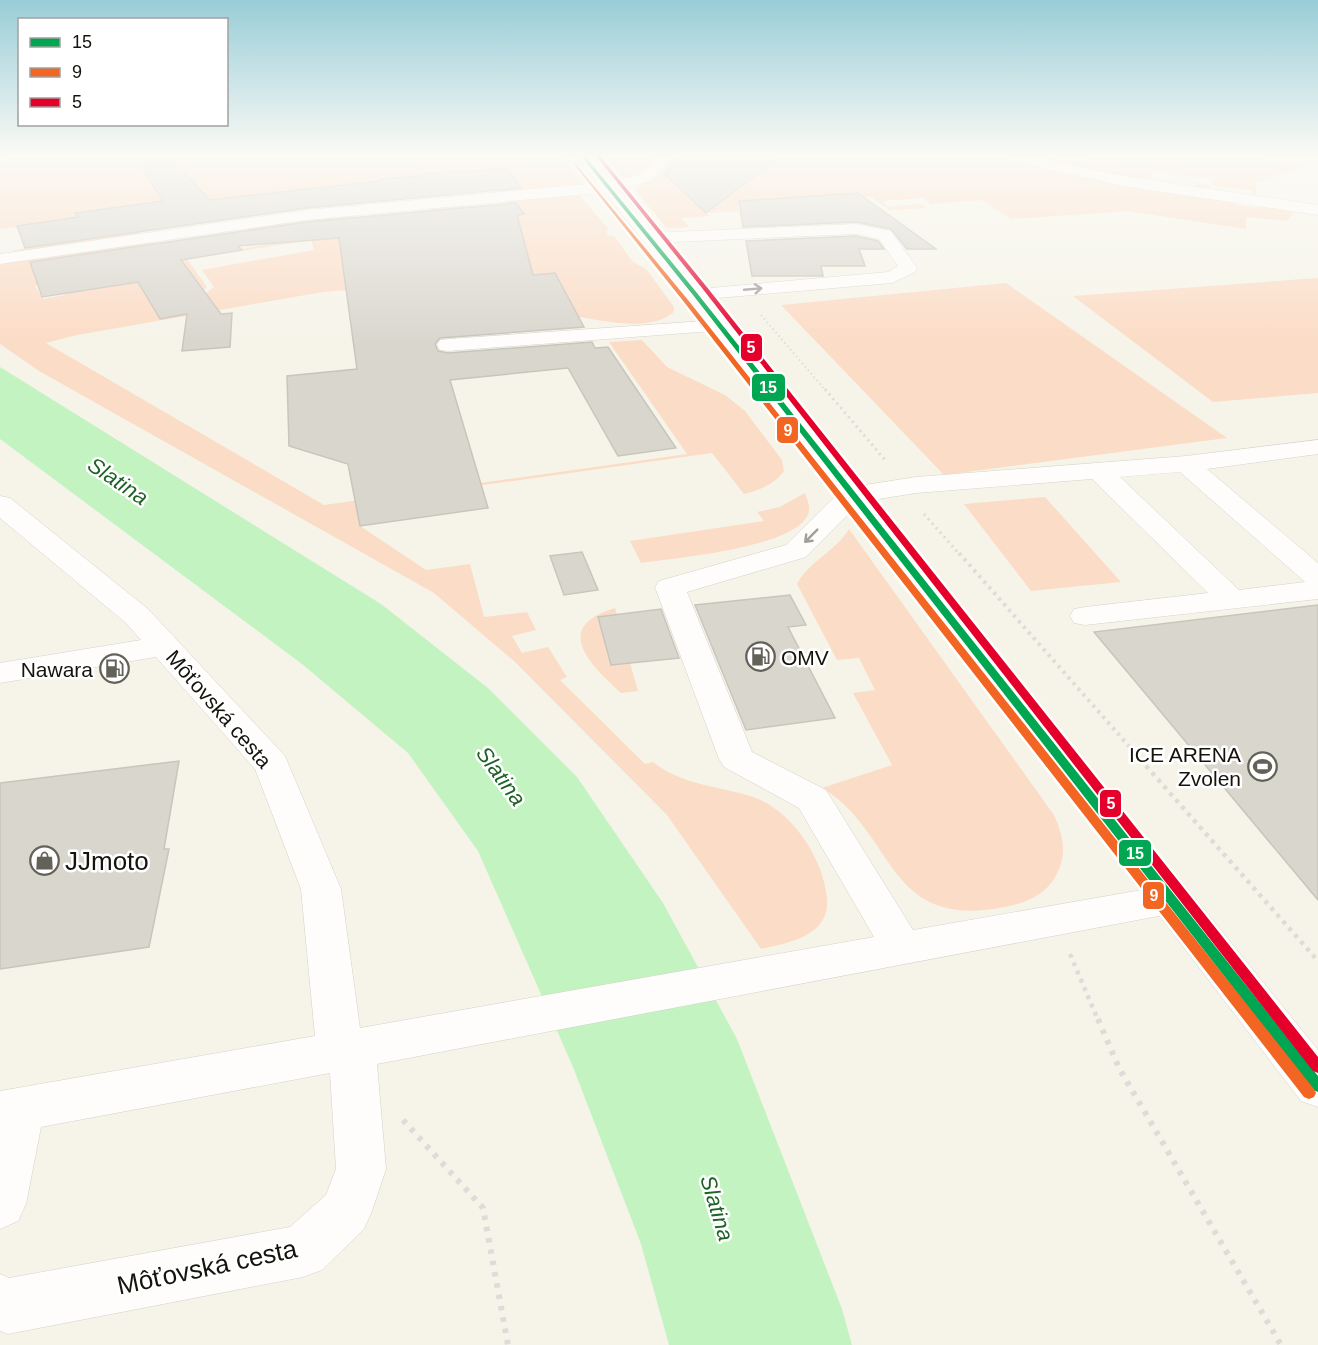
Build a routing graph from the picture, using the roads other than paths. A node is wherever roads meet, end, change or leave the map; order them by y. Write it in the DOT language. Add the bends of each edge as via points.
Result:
graph roads {
  1 [pos="281,219"];
  2 [pos="635,219"];
  3 [pos="650,238"];
  4 [pos="0,259"];
  5 [pos="695,294"];
  6 [pos="719,326"];
  7 [pos="448,345"];
  8 [pos="1318,447"];
  9 [pos="1186,464"];
  10 [pos="1099,471"];
  11 [pos="852,495"];
  12 [pos="0,504"];
  13 [pos="1318,578"];
  14 [pos="1318,590"];
  15 [pos="1232,600"];
  16 [pos="1085,616"];
  17 [pos="164,646"];
  18 [pos="0,673"];
  19 [pos="1170,900"];
  20 [pos="902,948"];
  21 [pos="346,1050"];
  22 [pos="1318,1086"];
  23 [pos="10,1111"];
  24 [pos="0,1204"];
  25 [pos="0,1302"];
  1 -- 4 [label="main road"];
  2 -- 3 [label="main road"];
  3 -- 5 [label="main road"];
  5 -- 3 [label="main road, one-way" via="892,277 908,268 885,236 855,228"];
  5 -- 6 [label="main road"];
  6 -- 7 [label="main road"];
  6 -- 11 [label="main road"];
  8 -- 9 [label="main road"];
  9 -- 10 [label="main road"];
  9 -- 13 [label="main road"];
  10 -- 11 [label="main road" via="901,487"];
  10 -- 15 [label="main road"];
  11 -- 19 [label="main road"];
  11 -- 20 [label="main road, one-way" via="796,551 670,587 737,759 813,799"];
  12 -- 17 [label="main road, Môťovská cesta" via="137,616"];
  14 -- 15 [label="main road"];
  15 -- 16 [label="main road"];
  17 -- 18 [label="main road"];
  17 -- 21 [label="main road, Môťovská cesta" via="272,765 321,889"];
  19 -- 20 [label="main road"];
  19 -- 22 [label="main road"];
  20 -- 21 [label="main road"];
  21 -- 23 [label="main road"];
  21 -- 25 [label="main road, Môťovská cesta" via="362,1169 346,1211 303,1251 8,1306"];
  23 -- 24 [label="main road"];
}
